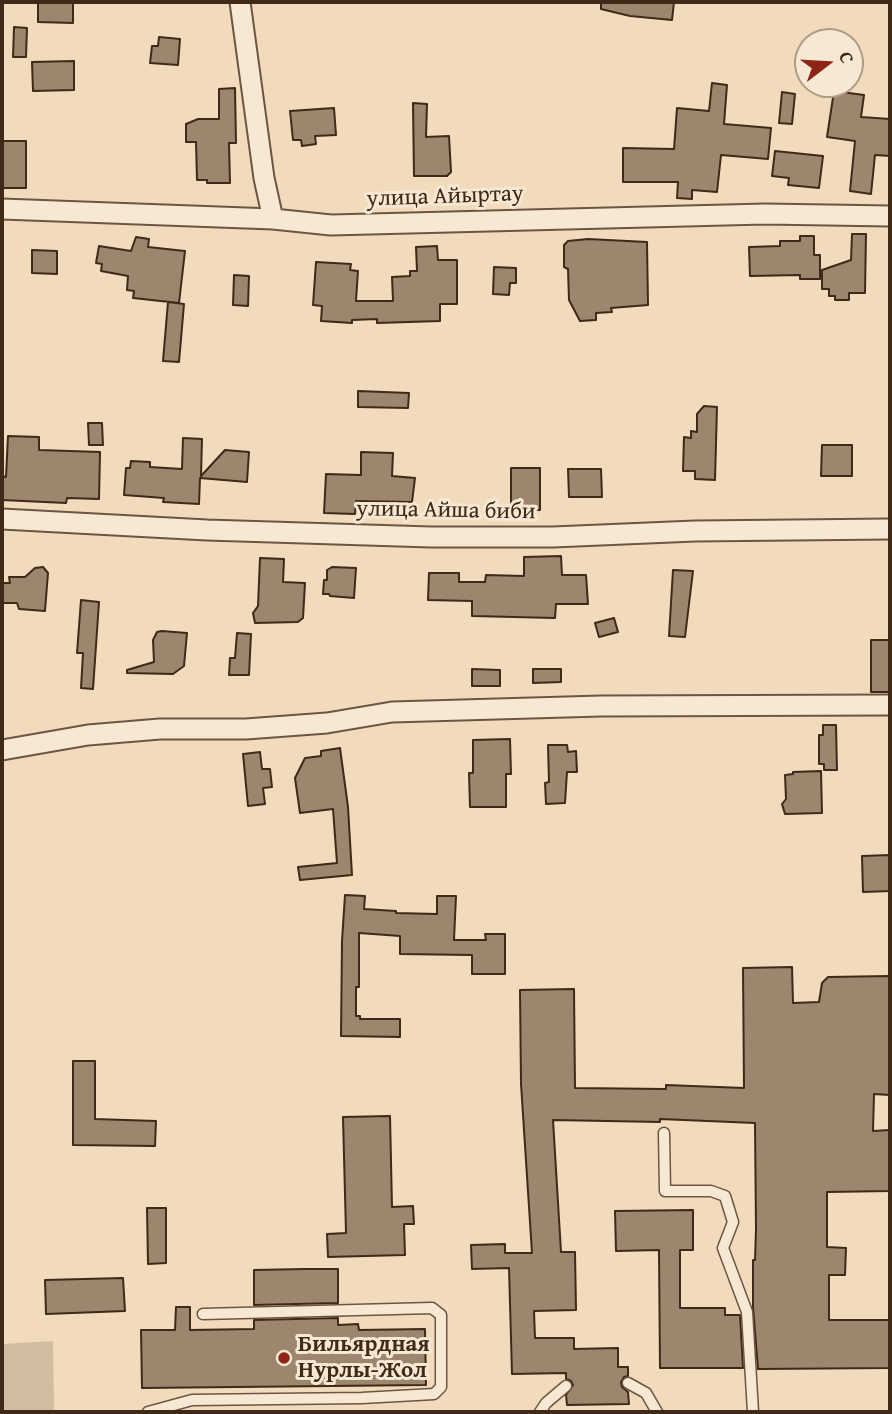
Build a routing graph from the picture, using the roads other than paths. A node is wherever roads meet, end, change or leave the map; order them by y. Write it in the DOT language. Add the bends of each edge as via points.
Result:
graph roads {
  1 [pos="240,2"];
  2 [pos="2,209"];
  3 [pos="890,216"];
  4 [pos="273,219"];
  5 [pos="2,519"];
  6 [pos="890,529"];
  7 [pos="890,705"];
  8 [pos="2,750"];
  9 [pos="664,1133"];
  10 [pos="203,1314"];
  11 [pos="628,1383"];
  12 [pos="566,1386"];
  13 [pos="148,1412"];
  14 [pos="540,1412"];
  15 [pos="657,1412"];
  16 [pos="753,1412"];
  1 -- 4 [label="street"];
  2 -- 4 [label="street, улица Айыртау"];
  3 -- 4 [label="street, улица Айыртау" via="765,214 331,225"];
  5 -- 6 [label="street, улица Айша биби" via="444,537"];
  7 -- 8 [label="street" via="392,712 327,723 88,735"];
  9 -- 16 [label="lane" via="665,1191 711,1191 725,1196 733,1222 723,1248 747,1312"];
  10 -- 13 [label="lane" via="432,1308 441,1315 441,1387 434,1394 362,1398 192,1400"];
  11 -- 15 [label="lane" via="646,1393"];
  12 -- 14 [label="lane"];
}
